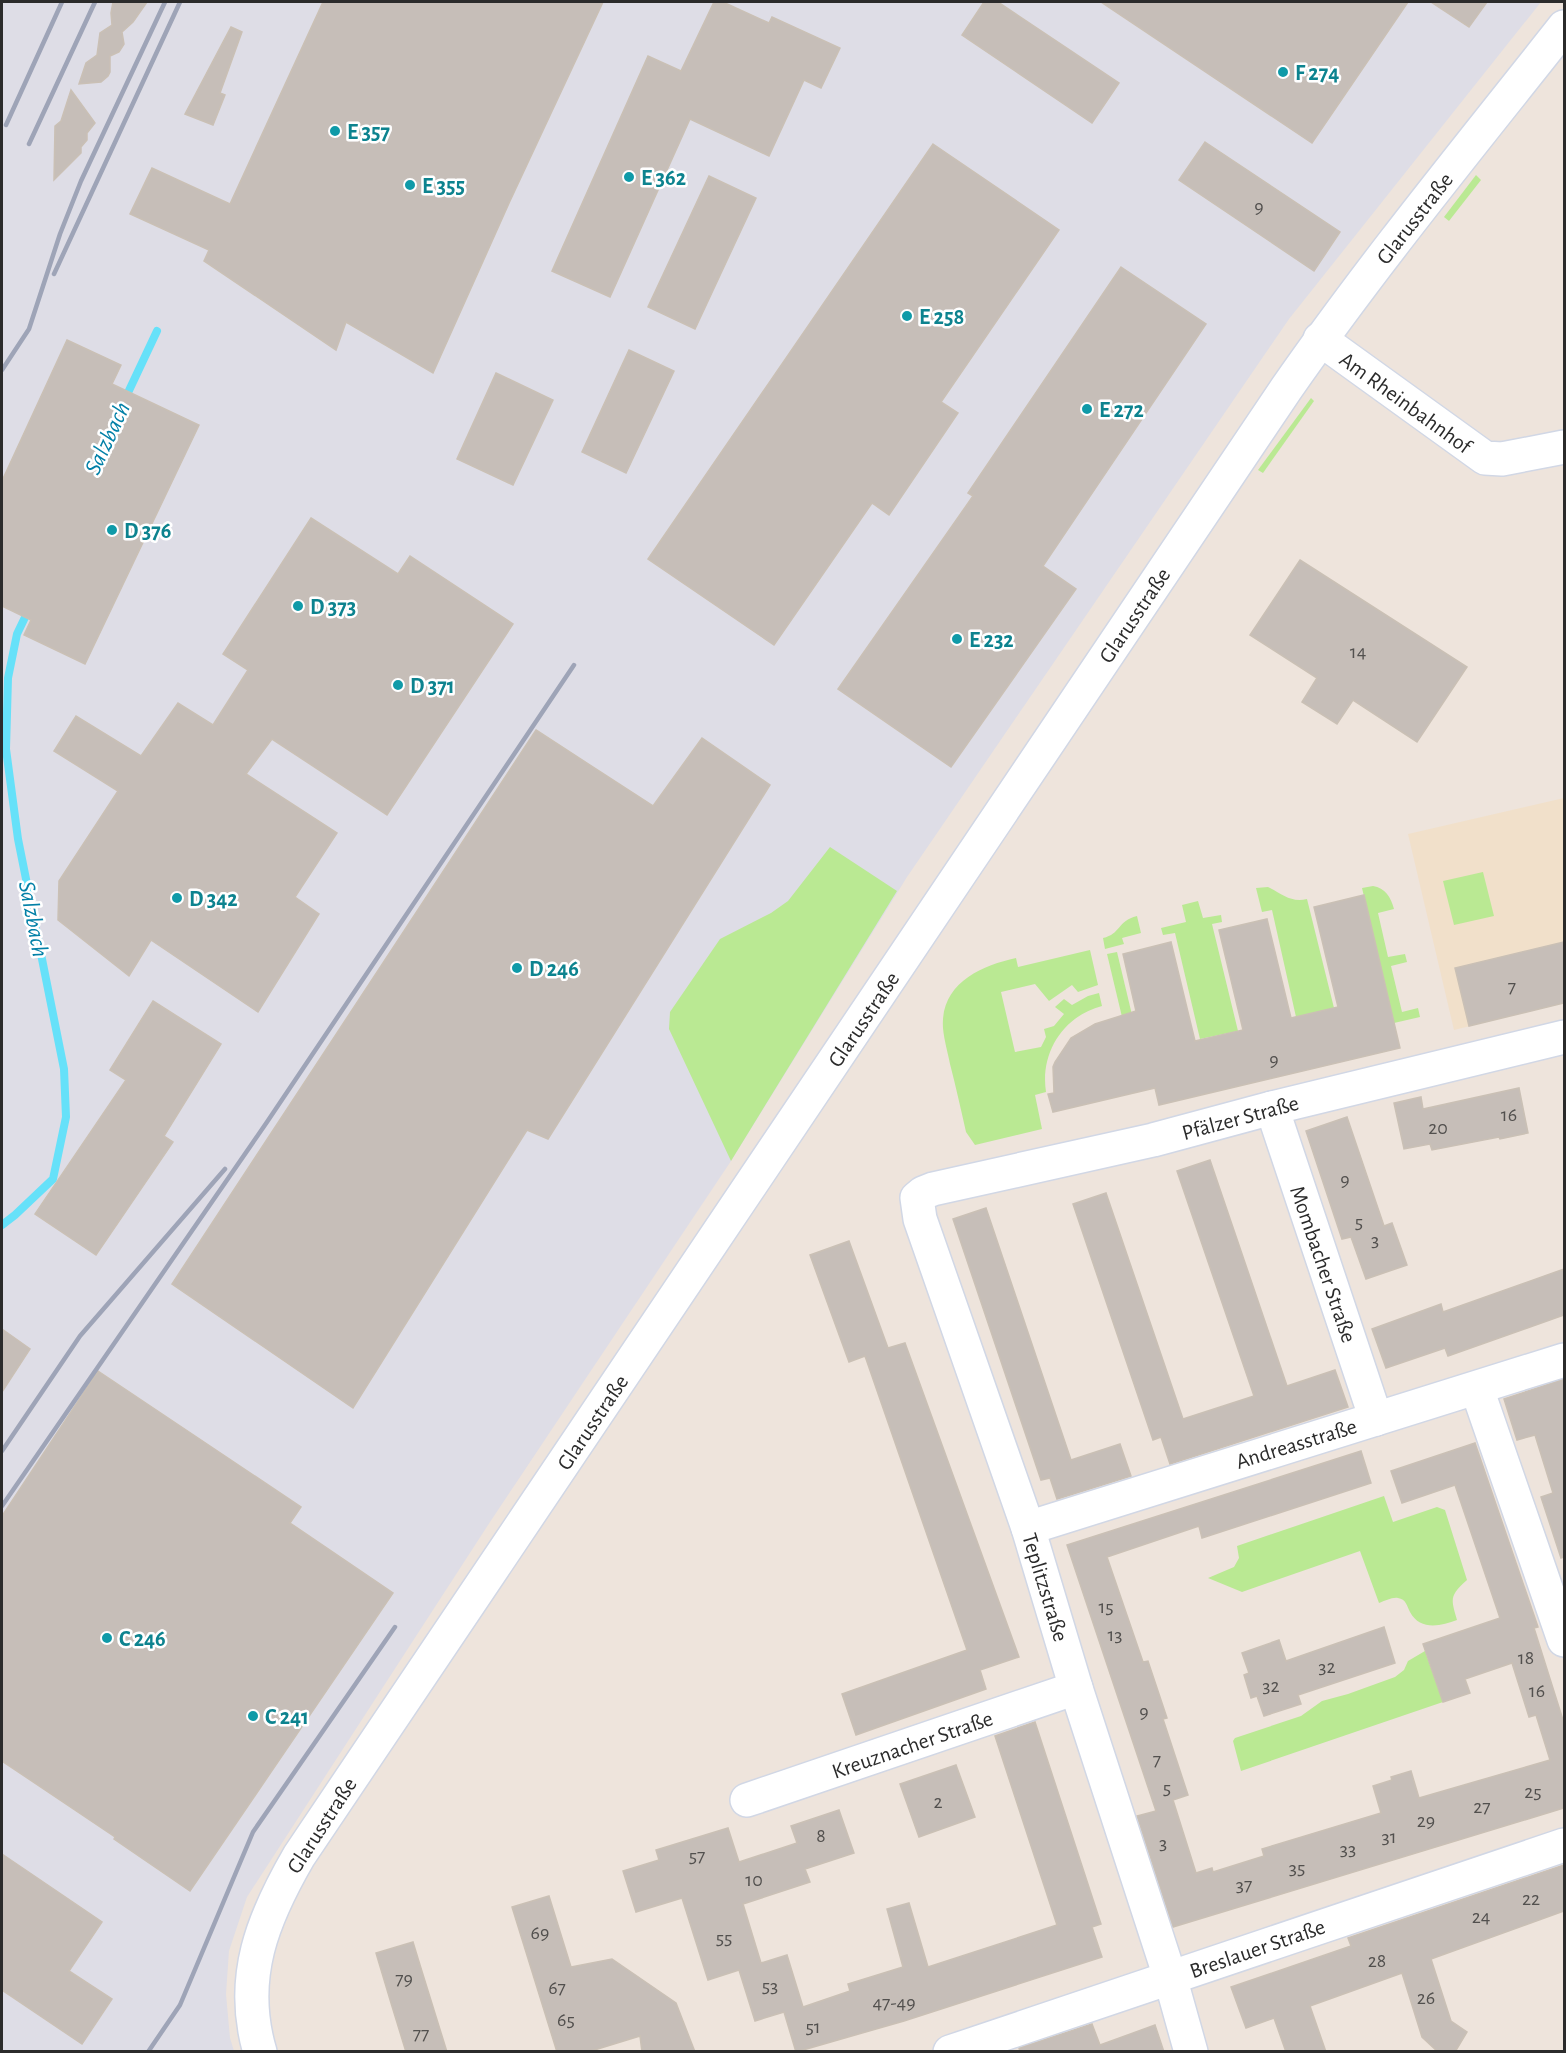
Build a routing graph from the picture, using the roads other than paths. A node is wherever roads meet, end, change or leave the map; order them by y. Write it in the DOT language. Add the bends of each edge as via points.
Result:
graph roads {
  1 [pos="1564,27"];
  2 [pos="1320,339"];
  3 [pos="1564,447"];
  4 [pos="1564,1037"];
  5 [pos="1272,1108"];
  6 [pos="917,1198"];
  7 [pos="1564,1360"];
  8 [pos="1477,1389"];
  9 [pos="1376,1419"];
  10 [pos="1028,1528"];
  11 [pos="1564,1640"];
  12 [pos="1076,1688"];
  13 [pos="747,1800"];
  14 [pos="1564,1845"];
  15 [pos="1170,1977"];
  16 [pos="260,2052"];
  17 [pos="950,2052"];
  18 [pos="1191,2052"];
  1 -- 2 [label="street, Glarusstraße"];
  2 -- 3 [label="street, Am Rheinbahnhof" via="1485,458 1502,459"];
  2 -- 16 [label="street, Glarusstraße" via="299,1856 266,1920 256,1954 252,1991 255,2037"];
  4 -- 5 [label="street, Pfälzer Straße"];
  5 -- 6 [label="street, Pfälzer Straße" via="1152,1140 933,1189"];
  5 -- 9 [label="street, Mombacher Straße"];
  6 -- 10 [label="street, Teplitzstraße" via="920,1219"];
  7 -- 8 [label="street, Andreasstraße"];
  8 -- 9 [label="street, Andreasstraße"];
  8 -- 11 [label="street"];
  9 -- 10 [label="street, Andreasstraße"];
  10 -- 12 [label="street, Teplitzstraße"];
  12 -- 13 [label="street, Kreuznacher Straße"];
  12 -- 15 [label="street, Teplitzstraße"];
  14 -- 15 [label="street, Breslauer Straße"];
  15 -- 17 [label="street, Breslauer Straße"];
  15 -- 18 [label="street, Teplitzstraße"];
}
